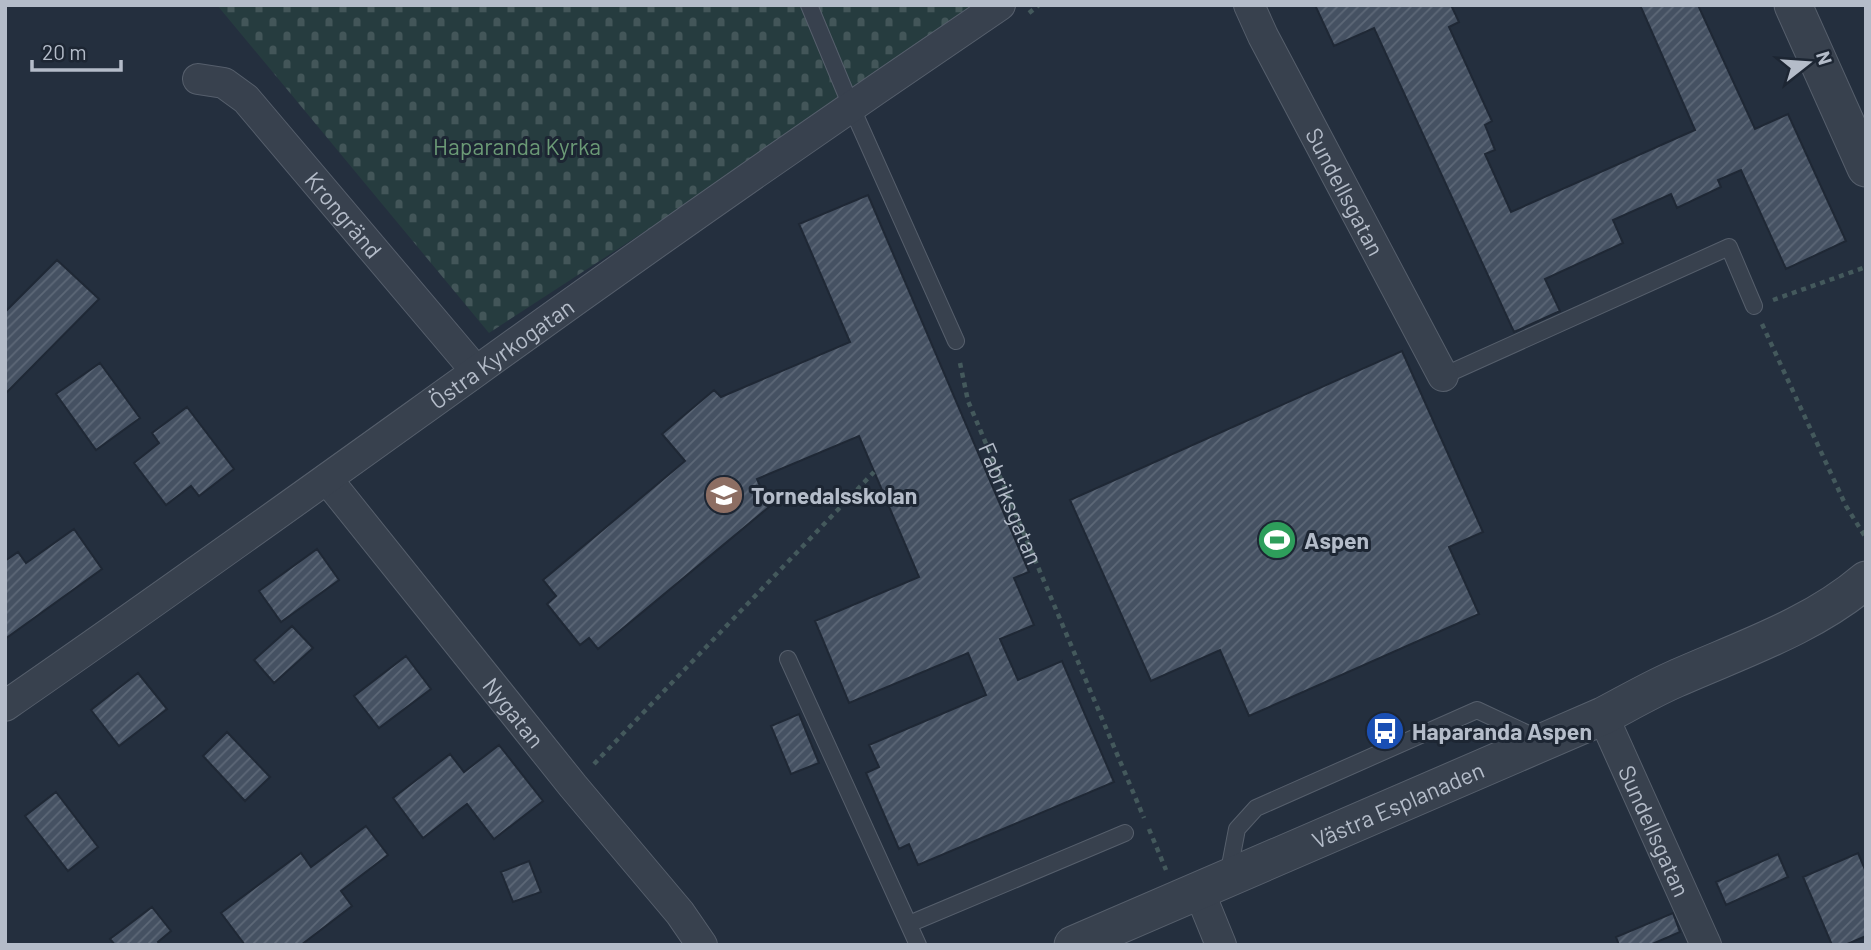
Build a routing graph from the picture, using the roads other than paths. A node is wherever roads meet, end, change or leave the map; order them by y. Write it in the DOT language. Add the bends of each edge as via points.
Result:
graph roads {
  1 [pos="809,5"];
  2 [pos="1000,5"];
  3 [pos="1249,5"];
  4 [pos="1793,5"];
  5 [pos="198,79"];
  6 [pos="851,106"];
  7 [pos="1866,168"];
  8 [pos="1754,306"];
  9 [pos="956,341"];
  10 [pos="476,371"];
  11 [pos="1443,376"];
  12 [pos="327,479"];
  13 [pos="1866,580"];
  14 [pos="788,659"];
  15 [pos="5,706"];
  16 [pos="1603,716"];
  17 [pos="1545,742"];
  18 [pos="1125,833"];
  19 [pos="1201,889"];
  20 [pos="909,924"];
  21 [pos="702,945"];
  22 [pos="918,945"];
  23 [pos="1073,945"];
  24 [pos="1221,945"];
  25 [pos="1706,945"];
  1 -- 6 [label="lane"];
  2 -- 6 [label="street, Östra Kyrkogatan"];
  3 -- 11 [label="street, Sundellsgatan"];
  4 -- 7 [label="street"];
  5 -- 10 [label="street, Krongränd" via="224,83 246,99"];
  6 -- 9 [label="lane"];
  6 -- 10 [label="street, Östra Kyrkogatan"];
  8 -- 11 [label="lane" via="1729,247"];
  10 -- 12 [label="street, Östra Kyrkogatan"];
  12 -- 15 [label="street, Östra Kyrkogatan"];
  12 -- 21 [label="street, Nygatan"];
  13 -- 16 [label="street, Västra Esplanaden" via="1816,614"];
  14 -- 20 [label="lane"];
  16 -- 17 [label="street, Västra Esplanaden"];
  16 -- 25 [label="street, Sundellsgatan"];
  17 -- 19 [label="street, Västra Esplanaden"];
  17 -- 19 [label="lane" via="1477,710 1256,808 1237,829"];
  18 -- 20 [label="lane"];
  19 -- 23 [label="street, Västra Esplanaden"];
  19 -- 24 [label="street"];
  20 -- 22 [label="lane"];
}
